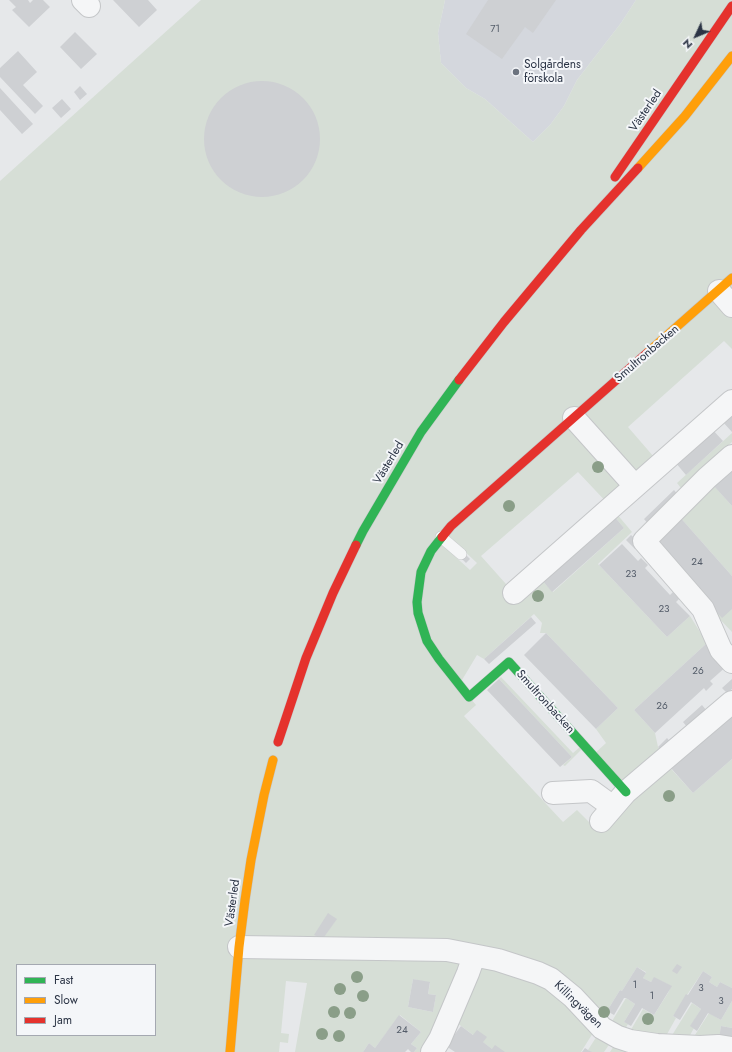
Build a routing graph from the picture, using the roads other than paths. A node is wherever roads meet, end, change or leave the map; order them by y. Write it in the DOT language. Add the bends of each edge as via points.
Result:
graph roads {
  1 [pos="732,6"];
  2 [pos="732,56"];
  3 [pos="581,230"];
  4 [pos="728,292"];
  5 [pos="732,400"];
  6 [pos="574,418"];
  7 [pos="732,456"];
  8 [pos="635,486"];
  9 [pos="441,537"];
  10 [pos="461,554"];
  11 [pos="514,593"];
  12 [pos="732,662"];
  13 [pos="732,702"];
  14 [pos="278,742"];
  15 [pos="273,760"];
  16 [pos="553,793"];
  17 [pos="614,807"];
  18 [pos="239,947"];
  19 [pos="474,956"];
  20 [pos="732,1048"];
  21 [pos="437,1050"];
  22 [pos="230,1052"];
  1 -- 3 [label="street, Västerled"];
  2 -- 3 [label="street, Västerled" via="666,138"];
  3 -- 14 [label="street, Västerled" via="479,354 405,458 363,532 330,599 306,658"];
  4 -- 6 [label="street, Smultronbacken"];
  5 -- 8 [label="street"];
  6 -- 8 [label="street"];
  6 -- 9 [label="street, Smultronbacken"];
  7 -- 12 [label="street" via="644,542 703,609 721,650"];
  8 -- 11 [label="street"];
  9 -- 10 [label="lane"];
  9 -- 17 [label="street, Smultronbacken" via="425,562 417,602 425,635 439,659 470,697 509,662"];
  13 -- 17 [label="street"];
  15 -- 18 [label="street, Västerled" via="251,860"];
  16 -- 17 [label="street" via="591,791"];
  18 -- 19 [label="street, Killingvägen" via="447,950"];
  18 -- 22 [label="street, Västerled"];
  19 -- 20 [label="street, Killingvägen" via="512,964 551,979 573,997 602,1028 618,1038 657,1045"];
  19 -- 21 [label="street"];
}
